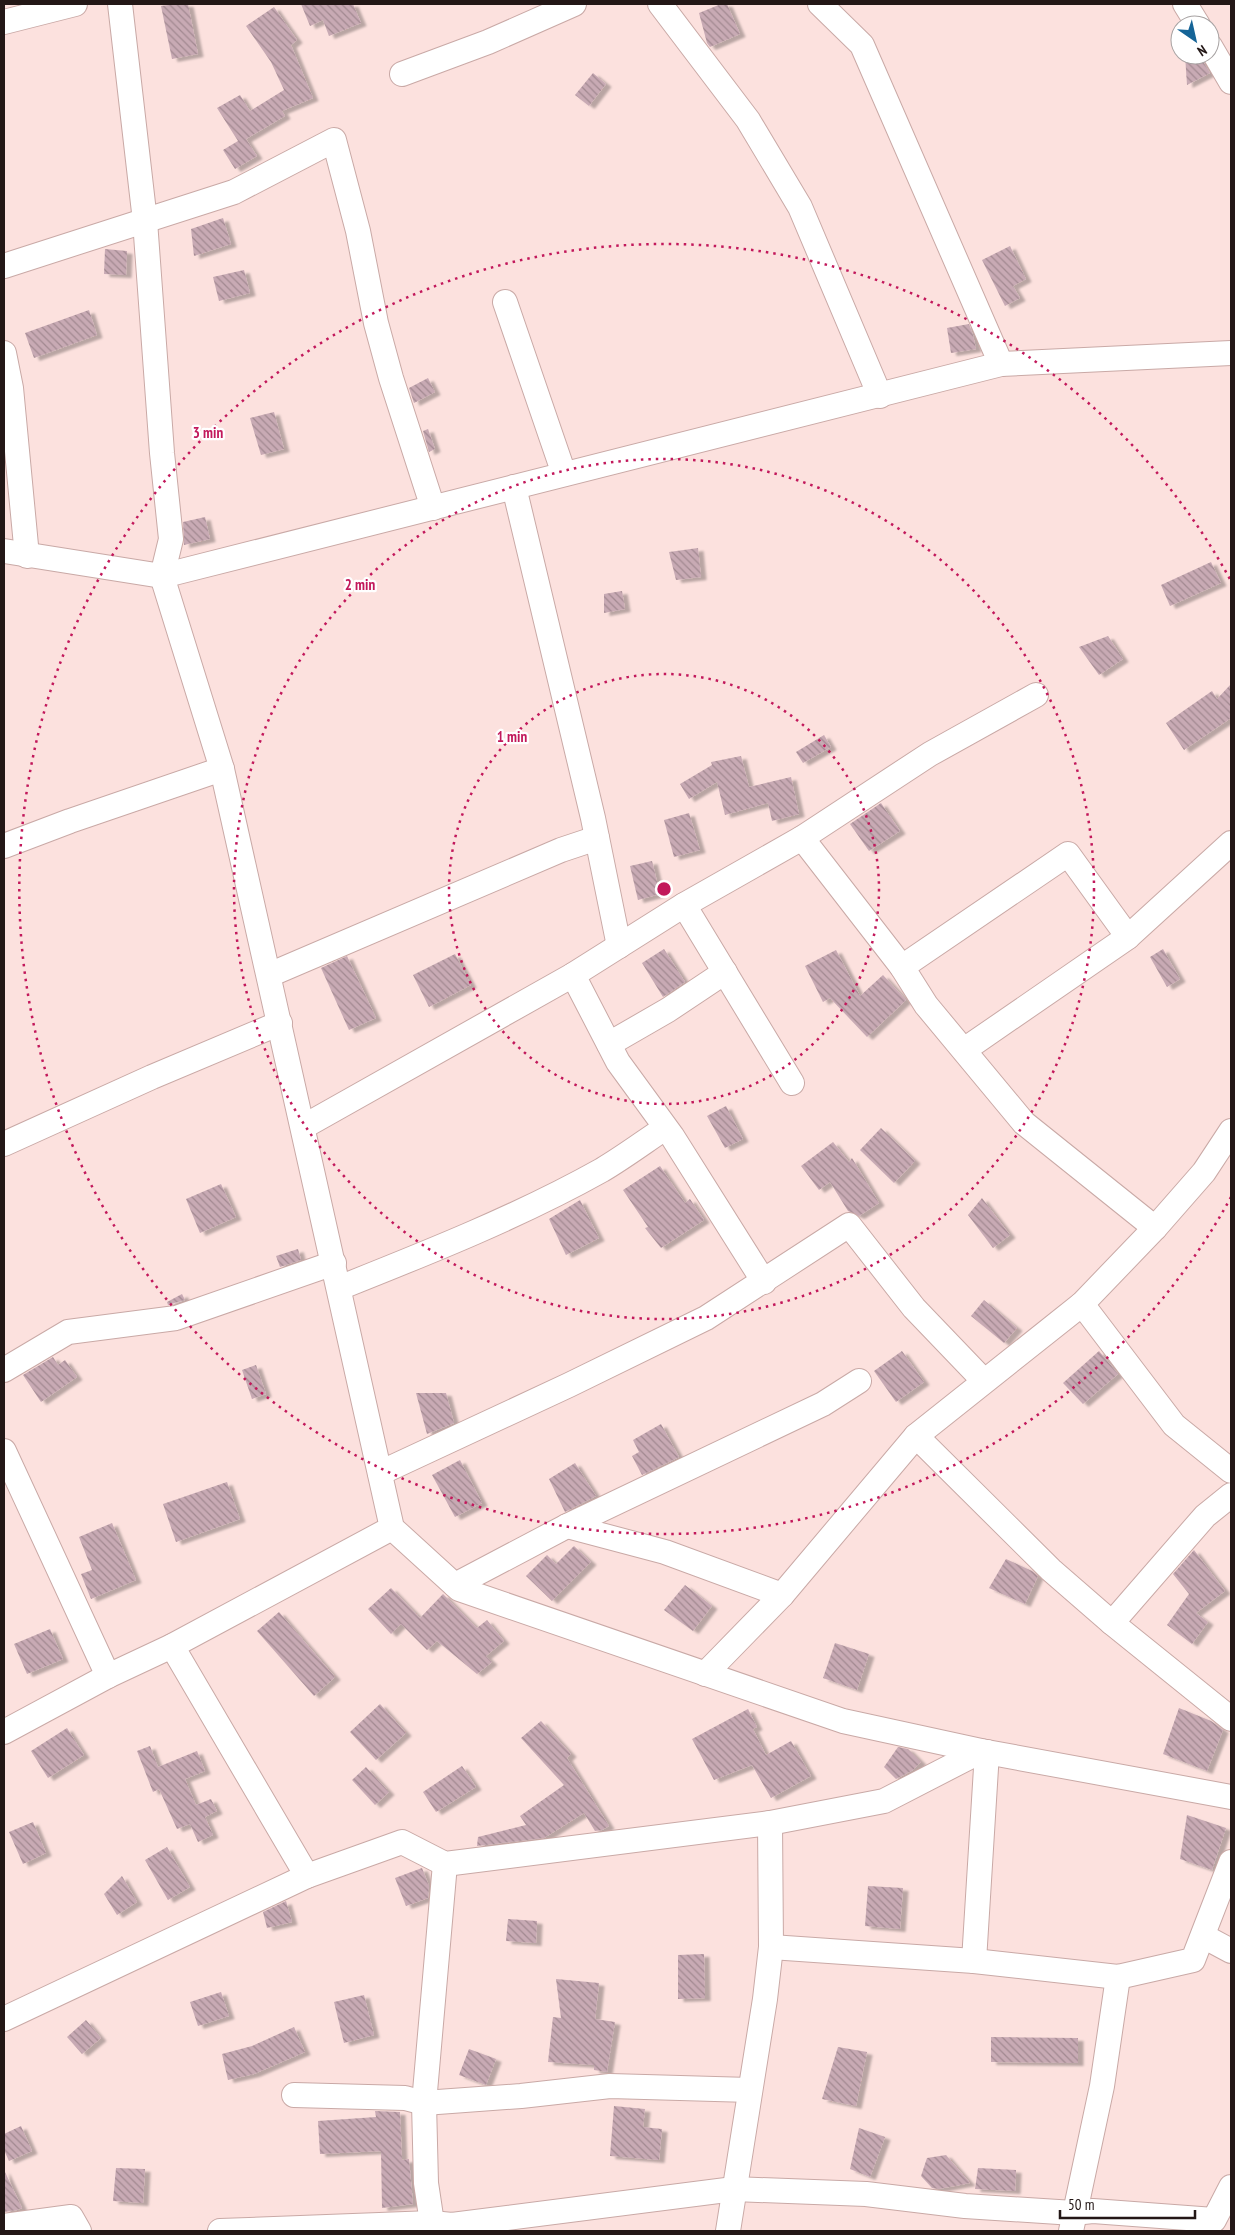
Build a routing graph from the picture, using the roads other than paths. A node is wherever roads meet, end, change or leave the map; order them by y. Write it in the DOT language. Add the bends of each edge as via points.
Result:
graph roads {
  1 [pos="75,4"];
  2 [pos="120,4"];
  3 [pos="574,4"];
  4 [pos="660,4"];
  5 [pos="820,4"];
  6 [pos="1185,4"];
  7 [pos="1192,15"];
  8 [pos="4,22"];
  9 [pos="1220,63"];
  10 [pos="402,74"];
  11 [pos="1231,82"];
  12 [pos="145,221"];
  13 [pos="4,266"];
  14 [pos="505,302"];
  15 [pos="4,353"];
  16 [pos="1231,353"];
  17 [pos="1001,364"];
  18 [pos="880,396"];
  19 [pos="564,474"];
  20 [pos="514,487"];
  21 [pos="433,508"];
  22 [pos="4,551"];
  23 [pos="27,556"];
  24 [pos="162,576"];
  25 [pos="1036,695"];
  26 [pos="222,769"];
  27 [pos="597,838"];
  28 [pos="802,838"];
  29 [pos="1231,843"];
  30 [pos="4,846"];
  31 [pos="684,905"];
  32 [pos="1128,937"];
  33 [pos="619,946"];
  34 [pos="902,967"];
  35 [pos="725,972"];
  36 [pos="573,974"];
  37 [pos="269,976"];
  38 [pos="280,1023"];
  39 [pos="608,1044"];
  40 [pos="964,1050"];
  41 [pos="792,1084"];
  42 [pos="303,1127"];
  43 [pos="665,1128"];
  44 [pos="1231,1131"];
  45 [pos="4,1144"];
  46 [pos="1155,1228"];
  47 [pos="334,1263"];
  48 [pos="764,1282"];
  49 [pos="339,1288"];
  50 [pos="1082,1304"];
  51 [pos="4,1370"];
  52 [pos="859,1381"];
  53 [pos="984,1382"];
  54 [pos="916,1436"];
  55 [pos="4,1451"];
  56 [pos="1231,1471"];
  57 [pos="380,1473"];
  58 [pos="1231,1495"];
  59 [pos="567,1526"];
  60 [pos="392,1528"];
  61 [pos="455,1585"];
  62 [pos="782,1595"];
  63 [pos="1112,1622"];
  64 [pos="172,1646"];
  65 [pos="705,1674"];
  66 [pos="108,1676"];
  67 [pos="1231,1719"];
  68 [pos="4,1732"];
  69 [pos="984,1752"];
  70 [pos="1231,1797"];
  71 [pos="770,1823"];
  72 [pos="1231,1862"];
  73 [pos="445,1864"];
  74 [pos="307,1876"];
  75 [pos="1204,1936"];
  76 [pos="771,1947"];
  77 [pos="1231,1950"];
  78 [pos="974,1961"];
  79 [pos="1118,1977"];
  80 [pos="4,2019"];
  81 [pos="750,2090"];
  82 [pos="294,2095"];
  83 [pos="424,2103"];
  84 [pos="1231,2187"];
  85 [pos="734,2189"];
  86 [pos="1072,2222"];
  87 [pos="432,2223"];
  88 [pos="4,2226"];
  89 [pos="372,2228"];
  90 [pos="78,2231"];
  91 [pos="220,2231"];
  92 [pos="728,2231"];
  1 -- 8 [label="street"];
  2 -- 12 [label="street"];
  3 -- 10 [label="street" via="488,42"];
  4 -- 18 [label="street" via="748,120 800,207"];
  5 -- 17 [label="street" via="862,45"];
  6 -- 7 [label="street"];
  9 -- 11 [label="street"];
  12 -- 13 [label="street"];
  12 -- 21 [label="street" via="234,192 334,140 391,378"];
  12 -- 24 [label="street" via="171,539"];
  14 -- 19 [label="street"];
  15 -- 23 [label="street" via="11,388"];
  16 -- 17 [label="street"];
  17 -- 18 [label="street"];
  18 -- 19 [label="street"];
  19 -- 20 [label="street"];
  20 -- 21 [label="street"];
  20 -- 27 [label="street"];
  21 -- 24 [label="street"];
  22 -- 23 [label="street"];
  23 -- 24 [label="street"];
  24 -- 26 [label="street"];
  25 -- 28 [label="street" via="930,754"];
  26 -- 30 [label="street"];
  26 -- 37 [label="street"];
  27 -- 33 [label="street"];
  27 -- 37 [label="street" via="561,850"];
  28 -- 31 [label="street"];
  28 -- 34 [label="street"];
  29 -- 32 [label="street"];
  31 -- 33 [label="street"];
  31 -- 35 [label="street"];
  32 -- 34 [label="street" via="1068,854"];
  32 -- 40 [label="street"];
  33 -- 36 [label="street"];
  34 -- 40 [label="street" via="926,1005"];
  35 -- 39 [label="street"];
  35 -- 41 [label="street"];
  36 -- 39 [label="street"];
  36 -- 42 [label="street"];
  37 -- 38 [label="street"];
  38 -- 42 [label="street"];
  38 -- 45 [label="street"];
  39 -- 43 [label="street"];
  40 -- 46 [label="street" via="1024,1123"];
  42 -- 47 [label="street"];
  43 -- 48 [label="street"];
  43 -- 49 [label="street" via="602,1170 522,1210"];
  44 -- 46 [label="street" via="1204,1172"];
  46 -- 50 [label="street"];
  47 -- 49 [label="street"];
  47 -- 51 [label="street" via="176,1318 68,1332"];
  48 -- 53 [label="street" via="850,1225 914,1308"];
  48 -- 57 [label="street" via="706,1318"];
  49 -- 57 [label="street"];
  50 -- 53 [label="street"];
  50 -- 56 [label="street" via="1174,1425"];
  52 -- 59 [label="street" via="823,1404"];
  53 -- 54 [label="street"];
  54 -- 62 [label="street"];
  54 -- 63 [label="street" via="1051,1570"];
  55 -- 66 [label="street"];
  57 -- 60 [label="street"];
  58 -- 63 [label="street" via="1205,1516"];
  59 -- 61 [label="street"];
  59 -- 62 [label="street" via="666,1552"];
  60 -- 61 [label="street"];
  60 -- 64 [label="street"];
  61 -- 65 [label="street"];
  62 -- 65 [label="street"];
  63 -- 67 [label="street"];
  64 -- 66 [label="street"];
  64 -- 74 [label="street"];
  65 -- 69 [label="street" via="843,1721"];
  66 -- 68 [label="street"];
  69 -- 70 [label="street"];
  69 -- 71 [label="street" via="884,1801"];
  69 -- 78 [label="street"];
  71 -- 73 [label="street"];
  71 -- 76 [label="street"];
  72 -- 75 [label="street"];
  73 -- 74 [label="street" via="402,1842"];
  73 -- 83 [label="street"];
  74 -- 80 [label="street"];
  75 -- 77 [label="street"];
  75 -- 79 [label="street" via="1193,1960"];
  76 -- 78 [label="street"];
  76 -- 81 [label="street"];
  78 -- 79 [label="street"];
  79 -- 86 [label="street" via="1102,2086"];
  81 -- 83 [label="street" via="610,2086"];
  81 -- 85 [label="street"];
  82 -- 83 [label="street" via="405,2098"];
  83 -- 87 [label="street" via="426,2183"];
  84 -- 86 [label="street" via="1214,2220 1093,2211"];
  85 -- 86 [label="street" via="866,2194"];
  85 -- 87 [label="street" via="452,2225"];
  85 -- 92 [label="street"];
  87 -- 89 [label="street"];
  88 -- 90 [label="street" via="71,2217"];
  89 -- 91 [label="street"];
}
